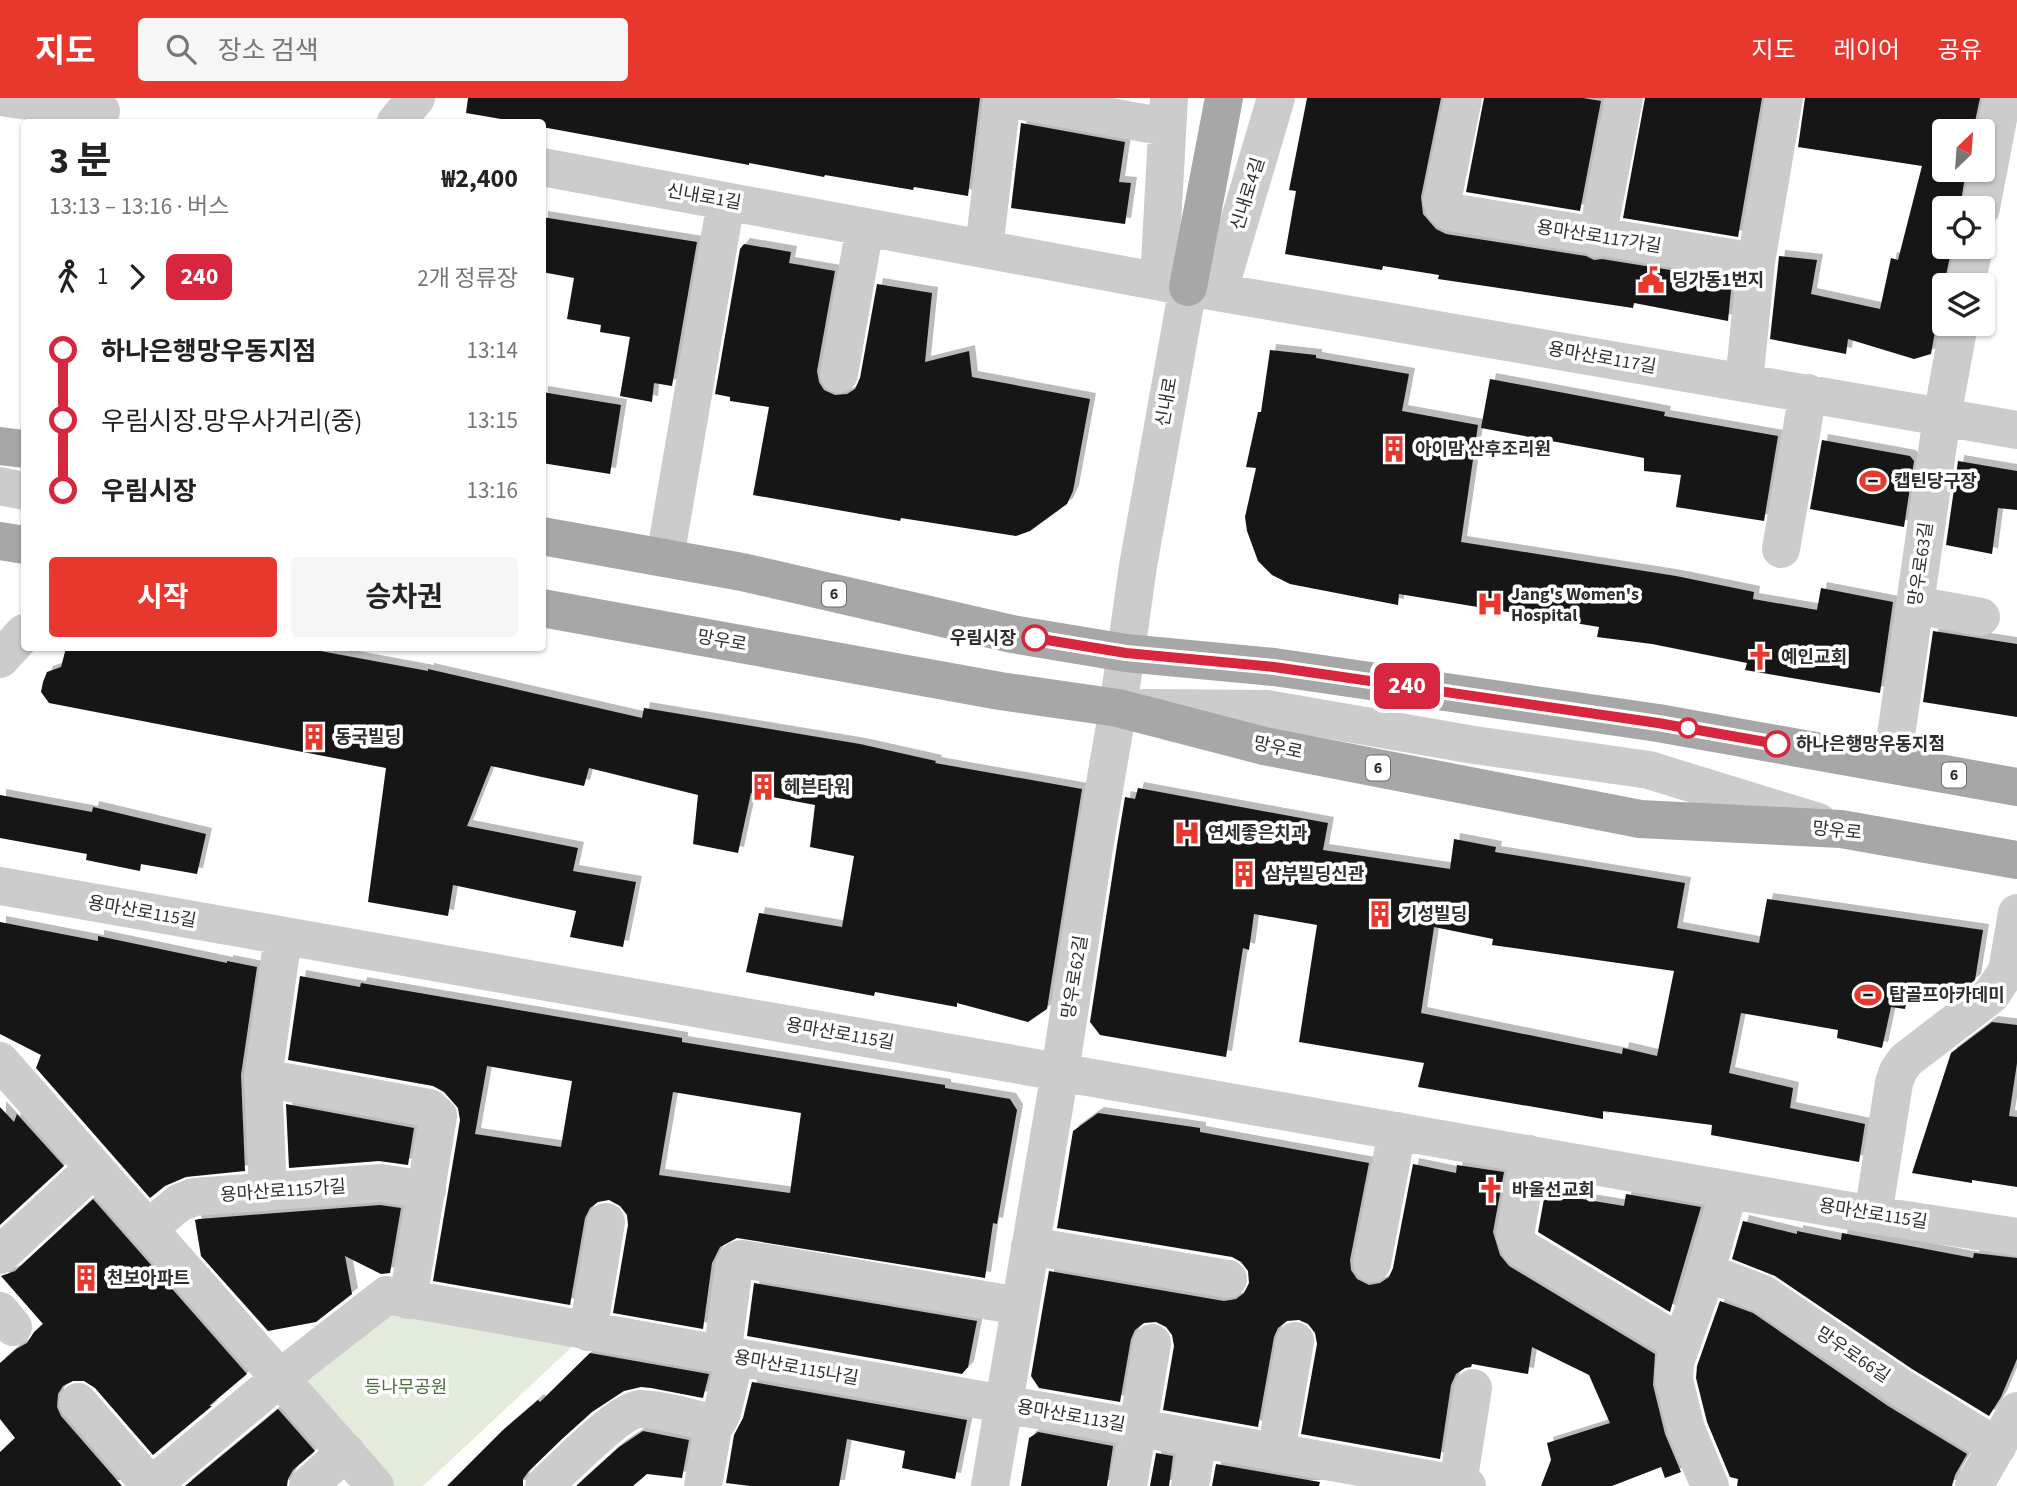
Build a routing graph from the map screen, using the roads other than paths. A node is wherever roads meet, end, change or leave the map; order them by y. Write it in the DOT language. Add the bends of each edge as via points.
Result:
graph roads {
  1 [pos="6,98"];
  2 [pos="416,98"];
  3 [pos="1003,98"];
  4 [pos="1224,98"];
  5 [pos="1276,98"];
  6 [pos="1463,98"];
  7 [pos="1624,98"];
  8 [pos="1784,98"];
  9 [pos="2002,98"];
  10 [pos="1065,103"];
  11 [pos="109,111"];
  12 [pos="1168,112"];
  13 [pos="398,119"];
  14 [pos="546,168"];
  15 [pos="2003,168"];
  16 [pos="1988,196"];
  17 [pos="726,201"];
  18 [pos="865,227"];
  19 [pos="1597,237"];
  20 [pos="984,248"];
  21 [pos="1756,262"];
  22 [pos="1189,285"];
  23 [pos="1957,336"];
  24 [pos="839,374"];
  25 [pos="1744,383"];
  26 [pos="1808,393"];
  27 [pos="1942,417"];
  28 [pos="2017,430"];
  29 [pos="0,446"];
  30 [pos="21,449"];
  31 [pos="0,486"];
  32 [pos="21,490"];
  33 [pos="546,537"];
  34 [pos="0,541"];
  35 [pos="21,544"];
  36 [pos="1781,550"];
  37 [pos="665,558"];
  38 [pos="1915,605"];
  39 [pos="546,609"];
  40 [pos="1982,617"];
  41 [pos="21,637"];
  42 [pos="1126,653"];
  43 [pos="0,659"];
  44 [pos="1118,708"];
  45 [pos="1892,763"];
  46 [pos="2017,787"];
  47 [pos="1841,829"];
  48 [pos="2017,859"];
  49 [pos="0,886"];
  50 [pos="2017,913"];
  51 [pos="283,937"];
  52 [pos="0,1061"];
  53 [pos="1060,1072"];
  54 [pos="263,1078"];
  55 [pos="1397,1131"];
  56 [pos="1529,1154"];
  57 [pos="94,1168"];
  58 [pos="427,1190"];
  59 [pos="1728,1190"];
  60 [pos="268,1192"];
  61 [pos="1873,1215"];
  62 [pos="606,1222"];
  63 [pos="148,1229"];
  64 [pos="2017,1237"];
  65 [pos="1030,1246"];
  66 [pos="0,1255"];
  67 [pos="1372,1263"];
  68 [pos="1706,1272"];
  69 [pos="1228,1279"];
  70 [pos="408,1300"];
  71 [pos="1020,1306"];
  72 [pos="589,1332"];
  73 [pos="1294,1341"];
  74 [pos="1152,1343"];
  75 [pos="1681,1344"];
  76 [pos="728,1356"];
  77 [pos="280,1377"];
  78 [pos="1473,1388"];
  79 [pos="78,1402"];
  80 [pos="1003,1403"];
  81 [pos="2017,1411"];
  82 [pos="714,1422"];
  83 [pos="1138,1428"];
  84 [pos="1198,1438"];
  85 [pos="1997,1447"];
  86 [pos="345,1452"];
  87 [pos="1276,1453"];
  88 [pos="1329,1474"];
  89 [pos="1462,1485"];
  90 [pos="151,1486"];
  91 [pos="308,1486"];
  92 [pos="375,1486"];
  93 [pos="544,1486"];
  94 [pos="703,1486"];
  95 [pos="990,1486"];
  96 [pos="1128,1486"];
  97 [pos="1190,1486"];
  98 [pos="1710,1486"];
  99 [pos="1974,1486"];
  1 -- 11 [label="street"];
  2 -- 13 [label="street"];
  3 -- 10 [label="street"];
  3 -- 20 [label="street"];
  4 -- 22 [label="main road, 신내로"];
  5 -- 22 [label="street, 신내로4길"];
  6 -- 19 [label="street, 용마산로117가길" via="1444,208"];
  7 -- 19 [label="street"];
  8 -- 21 [label="street"];
  9 -- 15 [label="street"];
  10 -- 12 [label="street"];
  12 -- 22 [label="street"];
  14 -- 17 [label="street, 신내로1길"];
  15 -- 16 [label="street"];
  17 -- 18 [label="street, 신내로1길"];
  17 -- 37 [label="street"];
  18 -- 20 [label="street, 신내로1길"];
  18 -- 24 [label="street"];
  19 -- 21 [label="street, 용마산로117가길"];
  20 -- 22 [label="street, 신내로1길"];
  21 -- 25 [label="street"];
  22 -- 25 [label="street, 용마산로117길"];
  22 -- 42 [label="street, 신내로"];
  23 -- 27 [label="street, 망우로63길"];
  25 -- 26 [label="street, 용마산로117길"];
  26 -- 27 [label="street, 용마산로117길"];
  26 -- 36 [label="street"];
  27 -- 28 [label="street, 용마산로117길"];
  27 -- 38 [label="street, 망우로63길"];
  29 -- 30 [label="main road"];
  31 -- 32 [label="street"];
  33 -- 37 [label="main road, 6"];
  34 -- 35 [label="main road"];
  37 -- 42 [label="main road, 6" via="1012,634"];
  38 -- 40 [label="street"];
  38 -- 45 [label="street, 망우로63길"];
  39 -- 44 [label="main road, 망우로 / 6"];
  41 -- 43 [label="street"];
  42 -- 44 [label="street, 신내로"];
  42 -- 45 [label="main road, 6" via="1288,669 1658,723"];
  44 -- 47 [label="main road, 망우로 / 6" via="1264,746 1640,819"];
  44 -- 47 [label="street" via="1267,709 1649,770"];
  44 -- 53 [label="street, 망우로62길"];
  45 -- 46 [label="main road, 6"];
  47 -- 48 [label="main road, 망우로 / 6"];
  49 -- 51 [label="street, 용마산로115길"];
  50 -- 61 [label="street" via="2007,971 1991,995 1898,1071"];
  51 -- 53 [label="street, 용마산로115길"];
  51 -- 54 [label="street"];
  52 -- 57 [label="street"];
  53 -- 55 [label="street, 용마산로115길"];
  53 -- 65 [label="street, 망우로62길"];
  54 -- 58 [label="street" via="434,1111 439,1121"];
  54 -- 60 [label="street"];
  55 -- 56 [label="street, 용마산로115길"];
  55 -- 67 [label="street"];
  56 -- 59 [label="street, 용마산로115길"];
  56 -- 75 [label="street" via="1515,1235 1520,1247"];
  57 -- 63 [label="street"];
  57 -- 66 [label="street"];
  58 -- 60 [label="street, 용마산로115가길" via="381,1184"];
  58 -- 70 [label="street"];
  59 -- 61 [label="street, 용마산로115길"];
  59 -- 68 [label="street"];
  60 -- 63 [label="street, 용마산로115가길" via="194,1198 179,1203"];
  61 -- 64 [label="street, 용마산로115길"];
  62 -- 72 [label="street"];
  63 -- 77 [label="street"];
  65 -- 69 [label="street"];
  65 -- 71 [label="street, 망우로62길"];
  68 -- 75 [label="street"];
  68 -- 85 [label="street, 망우로66길" via="1763,1294"];
  70 -- 72 [label="street, 용마산로115나길"];
  70 -- 77 [label="street, 용마산로115나길" via="387,1295"];
  71 -- 76 [label="street" via="742,1259 734,1266"];
  71 -- 80 [label="street, 망우로62길"];
  72 -- 76 [label="street, 용마산로115나길"];
  73 -- 87 [label="street"];
  74 -- 83 [label="street, 용마산로113길"];
  75 -- 98 [label="street" via="1674,1380 1686,1429"];
  76 -- 80 [label="street, 용마산로115나길"];
  76 -- 82 [label="street" via="722,1413"];
  77 -- 86 [label="street"];
  77 -- 90 [label="street"];
  78 -- 89 [label="street"];
  79 -- 90 [label="street"];
  80 -- 83 [label="street, 용마산로113길"];
  80 -- 95 [label="street, 망우로62길"];
  81 -- 85 [label="street"];
  82 -- 93 [label="street" via="633,1410"];
  82 -- 94 [label="street"];
  83 -- 84 [label="street, 용마산로113길"];
  83 -- 96 [label="street, 용마산로113길"];
  84 -- 87 [label="street, 용마산로113길"];
  84 -- 97 [label="street"];
  85 -- 99 [label="street"];
  86 -- 91 [label="street"];
  86 -- 92 [label="street"];
  87 -- 88 [label="street, 용마산로113길"];
  88 -- 89 [label="street, 용마산로113길"];
}
